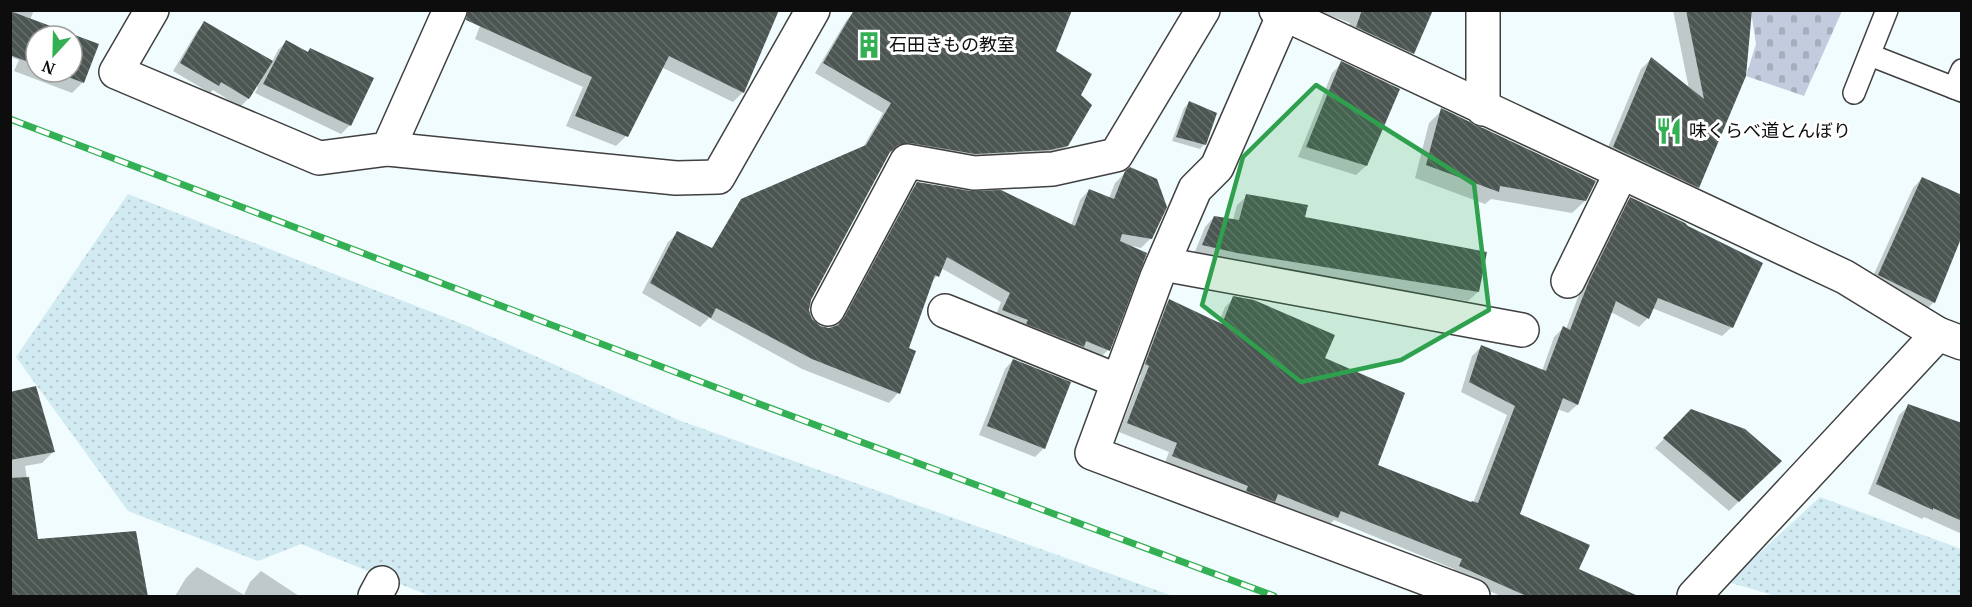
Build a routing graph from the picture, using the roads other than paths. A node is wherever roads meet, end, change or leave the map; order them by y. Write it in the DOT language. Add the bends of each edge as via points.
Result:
graph roads {
  1 [pos="450,10"];
  2 [pos="813,10"];
  3 [pos="1203,10"];
  4 [pos="1483,10"];
  5 [pos="1887,10"];
  6 [pos="1280,12"];
  7 [pos="145,13"];
  8 [pos="1870,55"];
  9 [pos="1959,83"];
  10 [pos="1854,93"];
  11 [pos="1483,109"];
  12 [pos="388,149"];
  13 [pos="1621,173"];
  14 [pos="1163,264"];
  15 [pos="1568,281"];
  16 [pos="828,309"];
  17 [pos="945,311"];
  18 [pos="1522,330"];
  19 [pos="1956,340"];
  20 [pos="1118,381"];
  21 [pos="1473,597"];
  22 [pos="1694,597"];
  1 -- 12 [label="street"];
  2 -- 12 [label="street" via="718,177 676,178"];
  3 -- 16 [label="street" via="1116,156 1053,169 974,173 907,161"];
  4 -- 11 [label="street"];
  5 -- 8 [label="lane"];
  6 -- 11 [label="street"];
  6 -- 14 [label="street" via="1217,167 1195,189"];
  7 -- 12 [label="street" via="116,72 319,158"];
  8 -- 9 [label="lane"];
  8 -- 10 [label="lane"];
  11 -- 13 [label="street"];
  13 -- 15 [label="street"];
  13 -- 19 [label="street" via="1845,277"];
  14 -- 18 [label="street"];
  14 -- 20 [label="street"];
  17 -- 20 [label="street"];
  19 -- 22 [label="street"];
  20 -- 21 [label="street" via="1092,453"];
}
